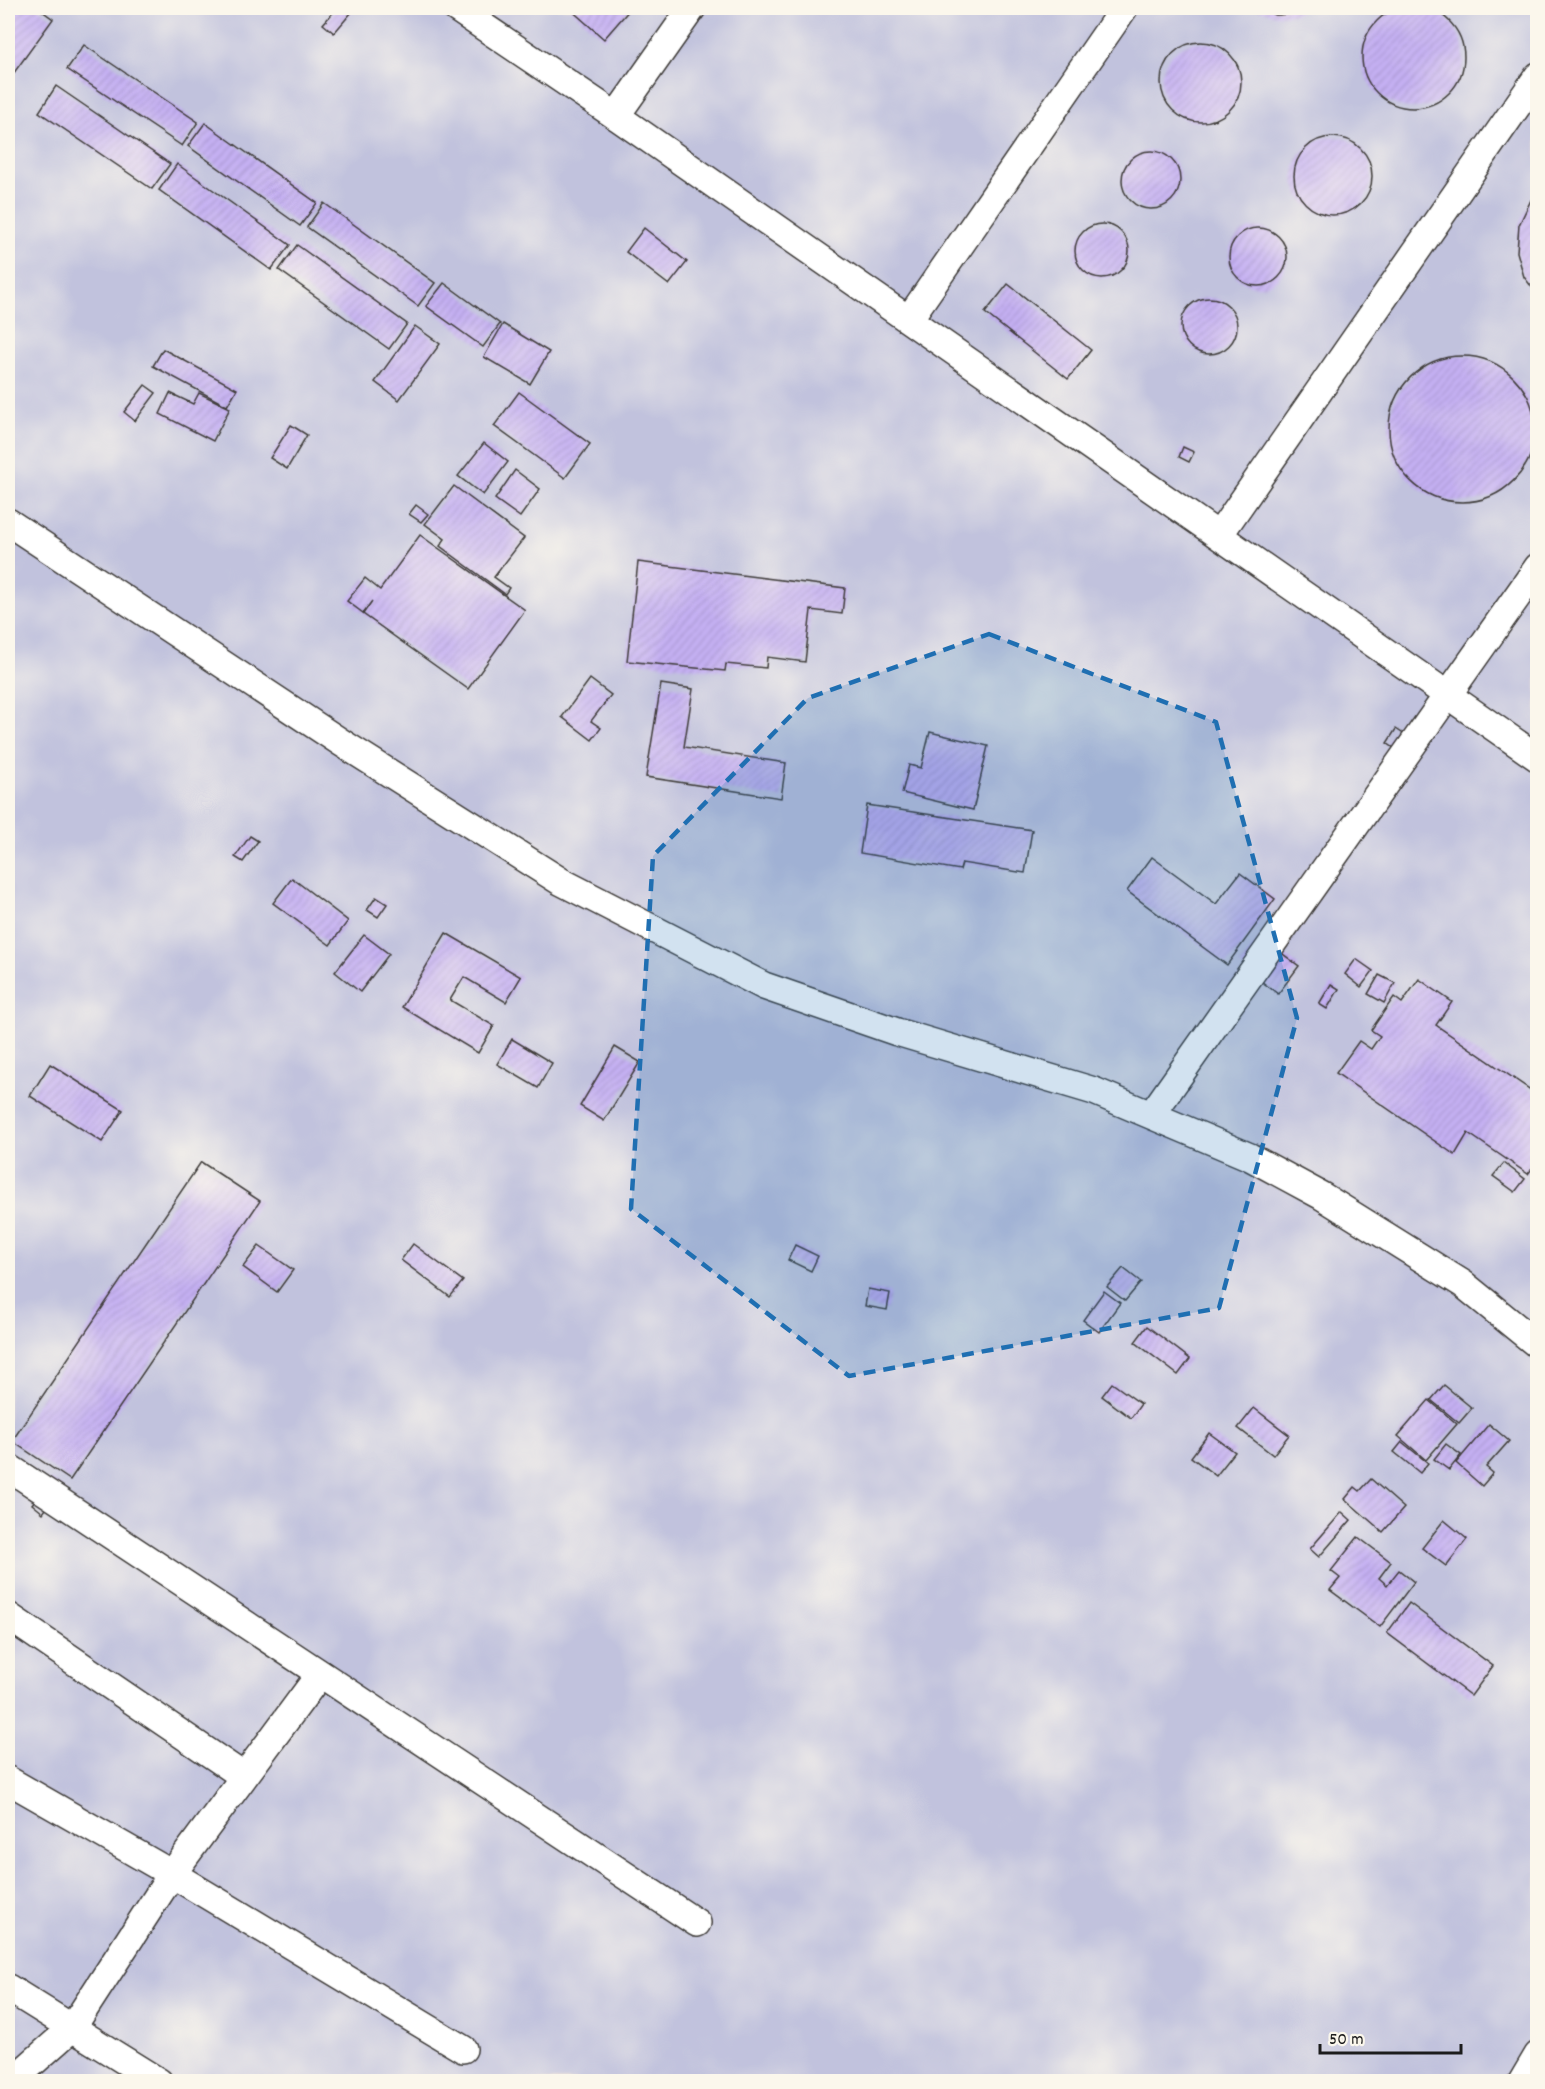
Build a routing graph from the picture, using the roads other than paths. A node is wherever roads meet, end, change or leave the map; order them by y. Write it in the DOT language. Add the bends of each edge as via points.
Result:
graph roads {
  1 [pos="456,8"];
  2 [pos="692,8"];
  3 [pos="1124,8"];
  4 [pos="1538,76"];
  5 [pos="616,116"];
  6 [pos="909,319"];
  7 [pos="8,522"];
  8 [pos="1220,535"];
  9 [pos="1538,567"];
  10 [pos="1448,694"];
  11 [pos="1538,758"];
  12 [pos="1152,1114"];
  13 [pos="1538,1345"];
  14 [pos="8,1467"];
  15 [pos="8,1616"];
  16 [pos="320,1674"];
  17 [pos="243,1776"];
  18 [pos="8,1780"];
  19 [pos="172,1874"];
  20 [pos="697,1923"];
  21 [pos="8,1988"];
  22 [pos="72,2028"];
  23 [pos="463,2049"];
  24 [pos="1538,2055"];
  25 [pos="11,2082"];
  26 [pos="159,2082"];
  27 [pos="1522,2082"];
  1 -- 5 [label="lane"];
  2 -- 5 [label="lane"];
  3 -- 6 [label="lane"];
  4 -- 8 [label="lane"];
  5 -- 6 [label="lane"];
  6 -- 8 [label="lane"];
  7 -- 12 [label="lane" via="342,743 560,881 764,986 897,1032 1094,1091"];
  8 -- 10 [label="lane"];
  9 -- 10 [label="lane"];
  10 -- 11 [label="lane"];
  10 -- 12 [label="lane"];
  12 -- 13 [label="lane" via="1250,1157 1360,1219 1463,1284"];
  14 -- 16 [label="lane"];
  15 -- 17 [label="lane"];
  16 -- 17 [label="lane"];
  16 -- 20 [label="lane"];
  17 -- 19 [label="lane"];
  18 -- 19 [label="lane"];
  19 -- 22 [label="lane"];
  19 -- 23 [label="lane"];
  21 -- 22 [label="lane"];
  22 -- 25 [label="lane"];
  22 -- 26 [label="lane"];
  24 -- 27 [label="lane"];
}
